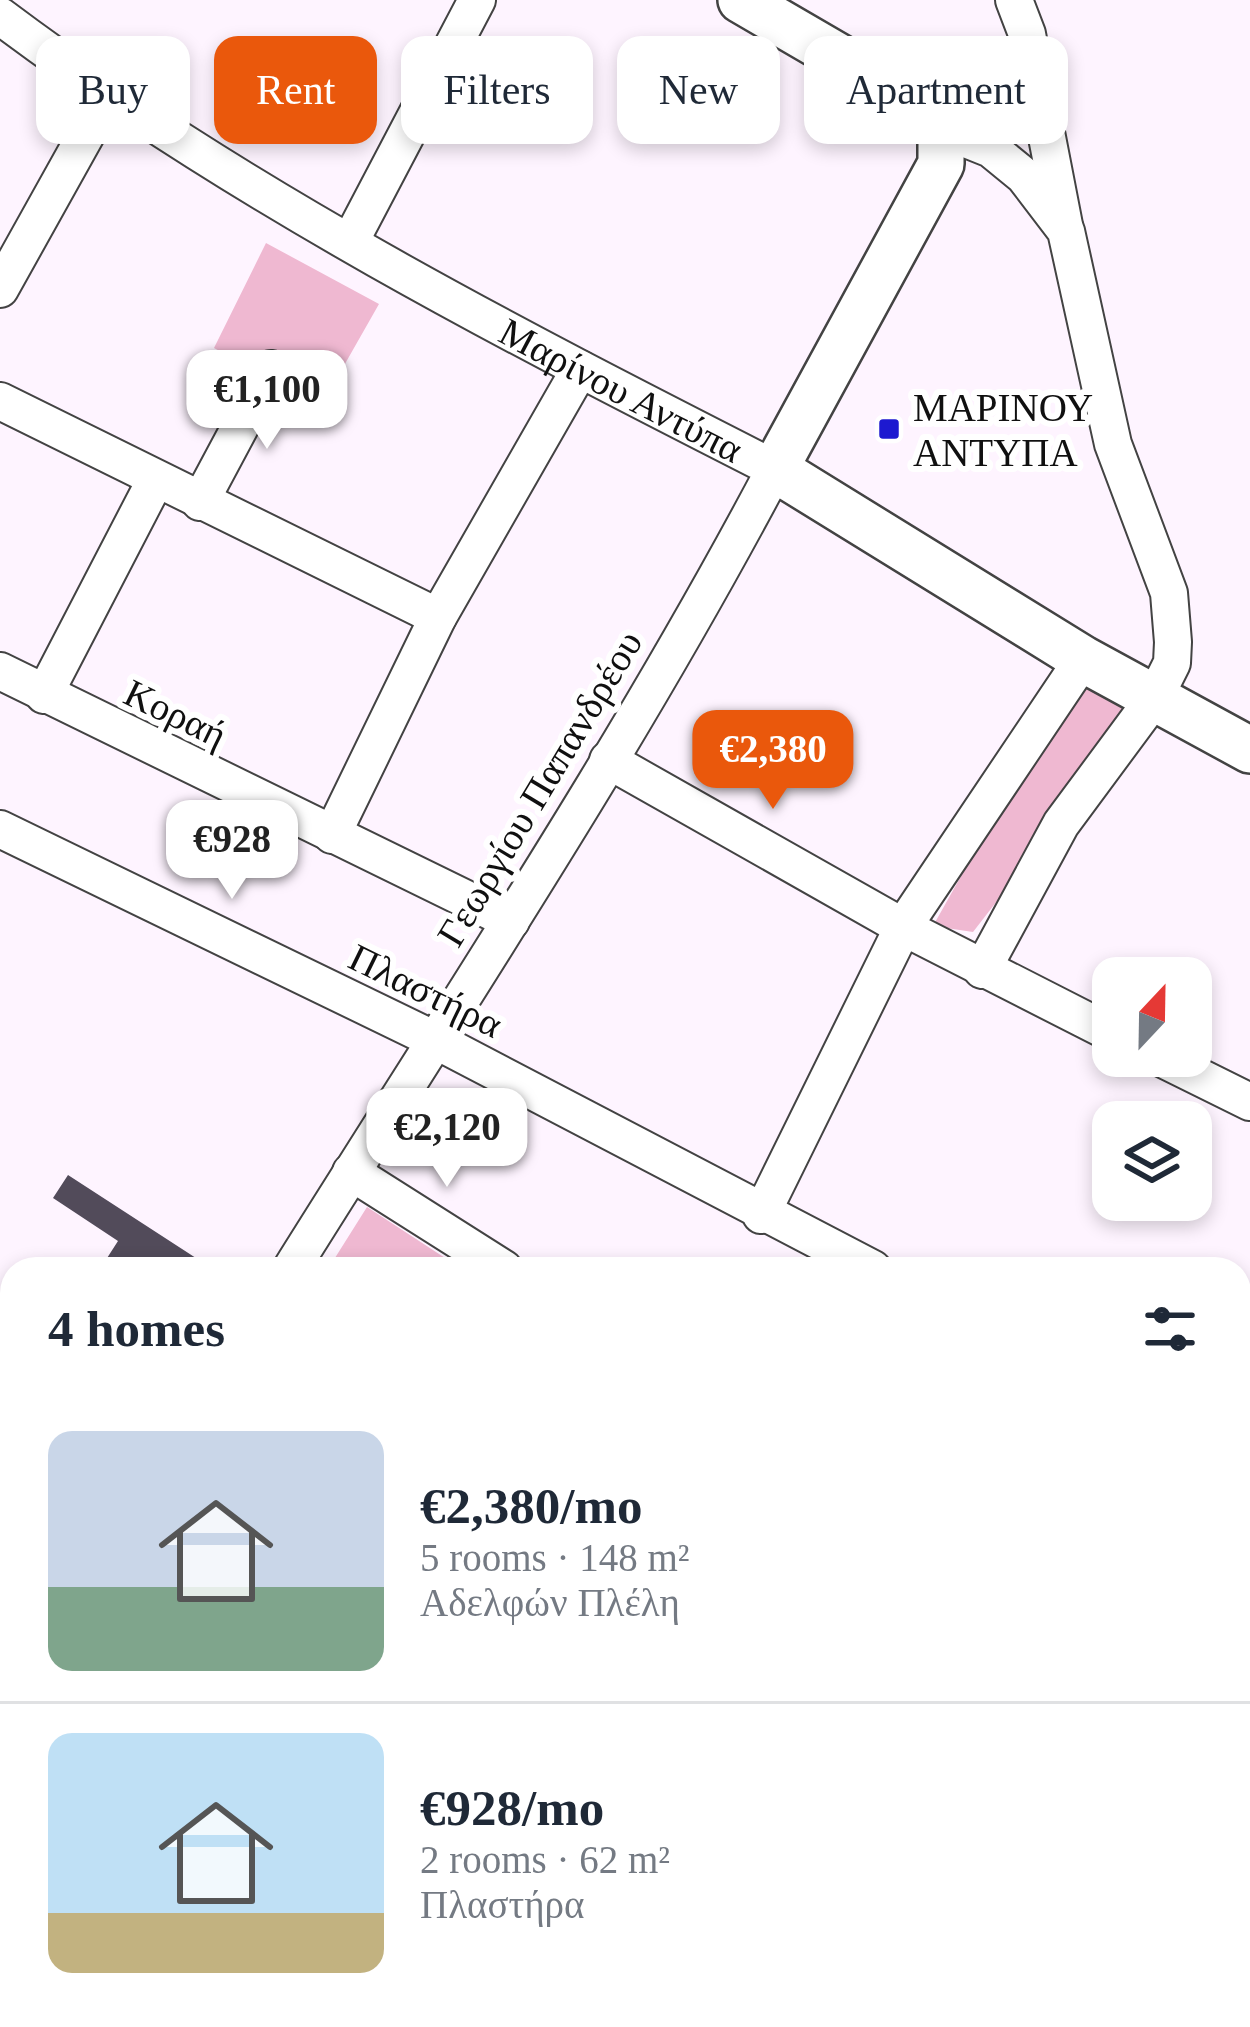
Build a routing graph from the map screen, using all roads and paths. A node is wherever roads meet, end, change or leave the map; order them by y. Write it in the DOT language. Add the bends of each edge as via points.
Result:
graph roads {
  1 [pos="477,0"];
  2 [pos="741,0"];
  3 [pos="1015,0"];
  4 [pos="0,16"];
  5 [pos="804,36"];
  6 [pos="36,43"];
  7 [pos="81,144"];
  8 [pos="187,144"];
  9 [pos="941,144"];
  10 [pos="978,144"];
  11 [pos="1066,231"];
  12 [pos="351,240"];
  13 [pos="0,289"];
  14 [pos="271,369"];
  15 [pos="580,369"];
  16 [pos="0,401"];
  17 [pos="775,469"];
  18 [pos="155,481"];
  19 [pos="200,502"];
  20 [pos="437,617"];
  21 [pos="1083,659"];
  22 [pos="0,671"];
  23 [pos="44,695"];
  24 [pos="1155,697"];
  25 [pos="1250,750"];
  26 [pos="608,760"];
  27 [pos="0,829"];
  28 [pos="332,835"];
  29 [pos="511,921"];
  30 [pos="903,927"];
  31 [pos="982,970"];
  32 [pos="1092,1024"];
  33 [pos="433,1039"];
  34 [pos="1199,1077"];
  35 [pos="1250,1102"];
  36 [pos="351,1172"];
  37 [pos="761,1215"];
  38 [pos="298,1257"];
  39 [pos="485,1257"];
  40 [pos="842,1257"];
  1 -- 12 [label="street"];
  2 -- 5 [label="street"];
  3 -- 11 [label="street"];
  4 -- 6 [label="street, Μαρίνου Αντύπα"];
  7 -- 13 [label="street"];
  8 -- 12 [label="street, Μαρίνου Αντύπα"];
  9 -- 17 [label="street" via="940,164"];
  10 -- 11 [label="street" via="1024,176"];
  11 -- 24 [label="street" via="1113,443 1169,593 1172,663"];
  12 -- 15 [label="street, Μαρίνου Αντύπα"];
  14 -- 19 [label="street"];
  15 -- 17 [label="street, Μαρίνου Αντύπα"];
  15 -- 20 [label="street"];
  16 -- 18 [label="street"];
  17 -- 21 [label="street, Μαρίνου Αντύπα"];
  17 -- 26 [label="street, Γεωργίου Παπανδρέου"];
  18 -- 19 [label="street"];
  18 -- 23 [label="street"];
  19 -- 20 [label="street"];
  20 -- 28 [label="street"];
  21 -- 24 [label="street, Μαρίνου Αντύπα"];
  21 -- 30 [label="street"];
  22 -- 23 [label="street, Κοραή"];
  23 -- 28 [label="street, Κοραή"];
  24 -- 25 [label="street, Μαρίνου Αντύπα"];
  24 -- 31 [label="street" via="1060,824"];
  26 -- 29 [label="street, Γεωργίου Παπανδρέου"];
  26 -- 30 [label="street"];
  27 -- 33 [label="street, Πλαστήρα"];
  28 -- 29 [label="street, Κοραή"];
  29 -- 33 [label="street, Γεωργίου Παπανδρέου"];
  30 -- 31 [label="street"];
  30 -- 37 [label="street"];
  31 -- 32 [label="street"];
  33 -- 36 [label="street, Γεωργίου Παπανδρέου"];
  33 -- 37 [label="street, Πλαστήρα"];
  34 -- 35 [label="street"];
  36 -- 38 [label="street, Γεωργίου Παπανδρέου"];
  36 -- 39 [label="street"];
  37 -- 40 [label="street, Πλαστήρα"];
}
